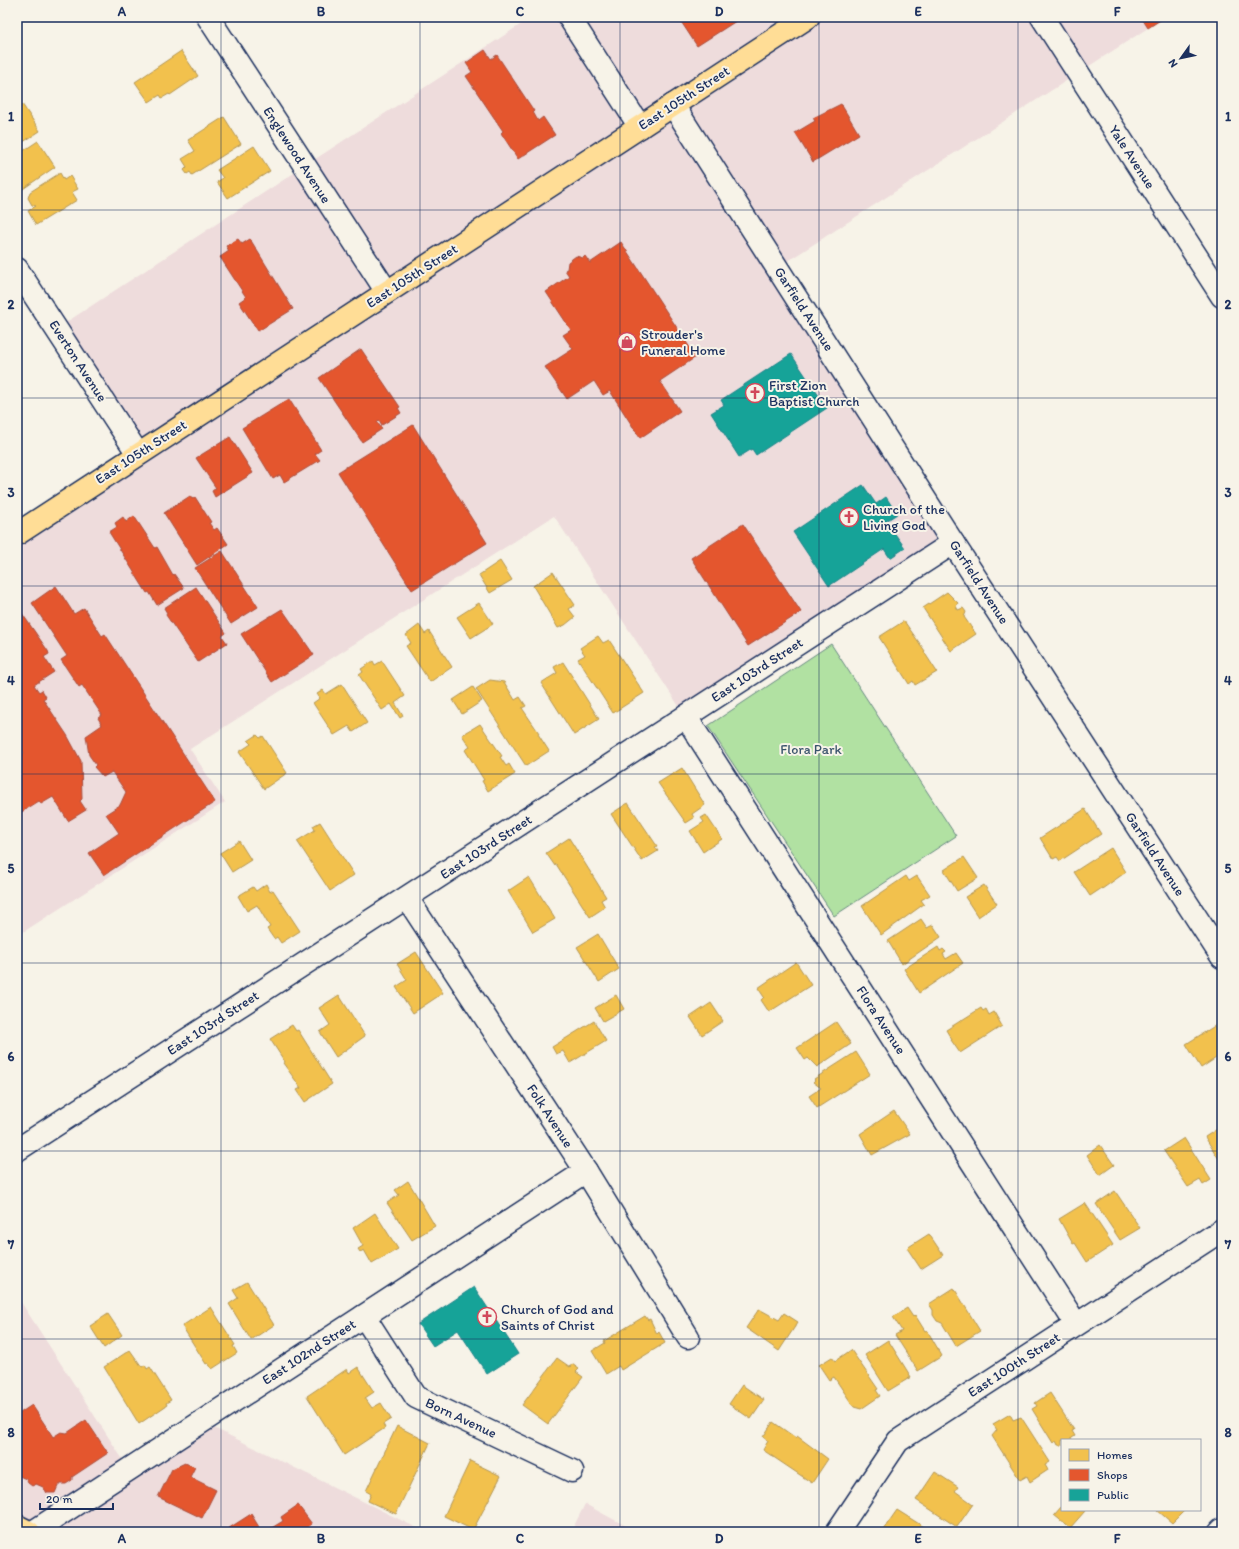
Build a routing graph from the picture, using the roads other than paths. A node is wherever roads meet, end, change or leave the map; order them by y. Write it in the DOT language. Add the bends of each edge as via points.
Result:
graph roads {
  1 [pos="208,17"];
  2 [pos="569,17"];
  3 [pos="808,17"];
  4 [pos="1042,17"];
  5 [pos="673,105"];
  6 [pos="640,127"];
  7 [pos="17,269"];
  8 [pos="387,292"];
  9 [pos="1222,296"];
  10 [pos="138,454"];
  11 [pos="17,534"];
  12 [pos="954,543"];
  13 [pos="686,717"];
  14 [pos="407,898"];
  15 [pos="1222,957"];
  16 [pos="17,1150"];
  17 [pos="586,1171"];
  18 [pos="1222,1230"];
  19 [pos="364,1316"];
  20 [pos="1076,1324"];
  21 [pos="688,1337"];
  22 [pos="572,1471"];
  23 [pos="17,1526"];
  24 [pos="29,1532"];
  25 [pos="32,1532"];
  26 [pos="837,1532"];
  1 -- 8 [label="street, Englewood Avenue"];
  2 -- 6 [label="street"];
  3 -- 5 [label="main road, East 105th Street"];
  4 -- 9 [label="street, Yale Avenue"];
  5 -- 6 [label="main road, East 105th Street"];
  5 -- 12 [label="street, Garfield Avenue"];
  6 -- 8 [label="main road, East 105th Street"];
  7 -- 10 [label="street, Everton Avenue"];
  8 -- 10 [label="main road, East 105th Street"];
  10 -- 11 [label="main road, East 105th Street"];
  12 -- 13 [label="street, East 103rd Street"];
  12 -- 15 [label="street, Garfield Avenue"];
  13 -- 14 [label="street, East 103rd Street"];
  13 -- 20 [label="street, Flora Avenue"];
  14 -- 16 [label="street, East 103rd Street"];
  14 -- 17 [label="street, Folk Avenue"];
  17 -- 19 [label="street, East 102nd Street"];
  17 -- 21 [label="street, Folk Avenue"];
  18 -- 20 [label="street, East 100th Street"];
  19 -- 22 [label="street, Born Avenue" via="416,1397"];
  19 -- 25 [label="street, East 102nd Street"];
  20 -- 26 [label="street, East 100th Street" via="898,1441"];
  23 -- 24 [label="main road"];
}
